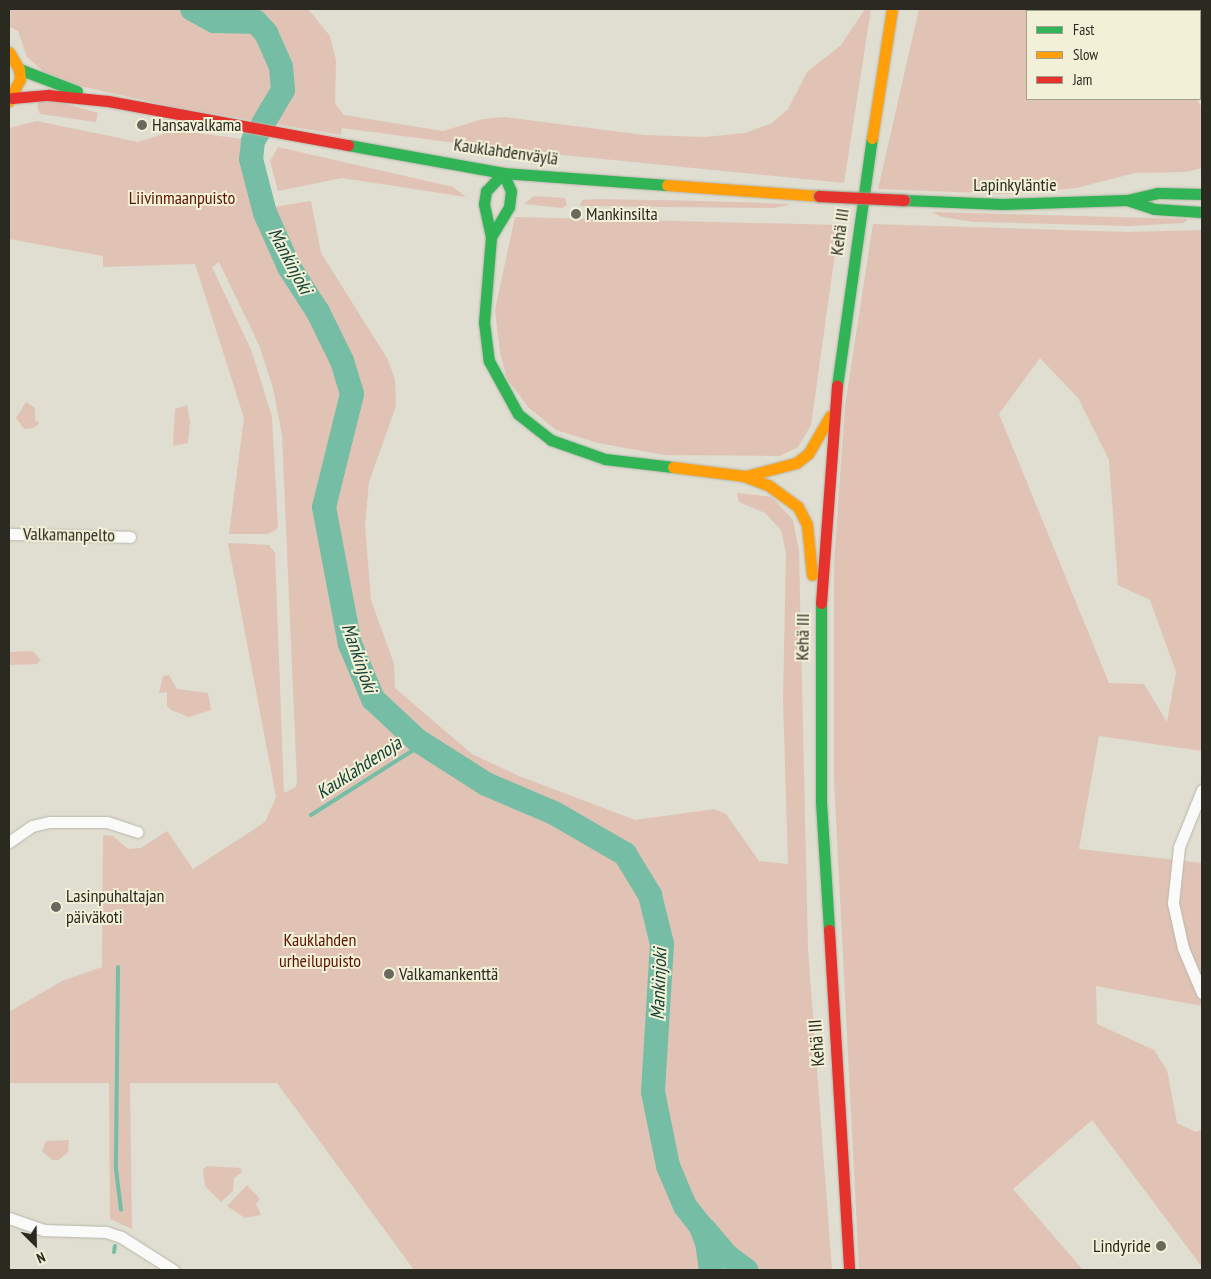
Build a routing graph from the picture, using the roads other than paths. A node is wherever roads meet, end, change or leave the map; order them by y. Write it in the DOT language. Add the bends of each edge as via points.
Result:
graph roads {
  1 [pos="892,9"];
  2 [pos="900,9"];
  3 [pos="10,51"];
  4 [pos="882,62"];
  5 [pos="19,69"];
  6 [pos="10,99"];
  7 [pos="108,101"];
  8 [pos="503,173"];
  9 [pos="1202,194"];
  10 [pos="904,200"];
  11 [pos="1127,200"];
  12 [pos="1202,212"];
  13 [pos="491,237"];
  14 [pos="834,408"];
  15 [pos="744,476"];
  16 [pos="9,534"];
  17 [pos="130,537"];
  18 [pos="819,637"];
  19 [pos="1202,790"];
  20 [pos="138,832"];
  21 [pos="9,842"];
  22 [pos="1202,993"];
  23 [pos="9,1218"];
  24 [pos="173,1270"];
  25 [pos="849,1270"];
  1 -- 4 [label="main road, Kehä III"];
  2 -- 4 [label="main road"];
  3 -- 5 [label="main road"];
  4 -- 14 [label="main road, Kehä III"];
  5 -- 6 [label="main road" via="19,84"];
  5 -- 7 [label="main road, Kauklahdenväylä" via="36,78"];
  6 -- 7 [label="main road, Kauklahdenväylä" via="48,95"];
  7 -- 8 [label="main road, Kauklahdenväylä"];
  8 -- 10 [label="main road, Kauklahdenväylä, bridge"];
  8 -- 13 [label="main road" via="511,191 508,207"];
  8 -- 13 [label="main road" via="486,191 484,216"];
  9 -- 11 [label="main road, Lapinkyläntie" via="1157,192"];
  10 -- 11 [label="main road, Lapinkyläntie" via="1002,204"];
  11 -- 12 [label="main road, Lapinkyläntie" via="1155,209"];
  13 -- 15 [label="main road" via="484,293 485,344 496,378 518,414 551,440 605,460"];
  14 -- 15 [label="main road" via="816,442 802,458 780,469"];
  14 -- 18 [label="main road, Kehä III"];
  15 -- 18 [label="main road" via="768,484 788,497 807,525"];
  16 -- 17 [label="street, Valkamanpelto"];
  18 -- 25 [label="main road, Kehä III" via="823,832"];
  19 -- 22 [label="street" via="1179,847 1174,903 1183,948"];
  20 -- 21 [label="street" via="107,822 50,822 32,826"];
  23 -- 24 [label="street" via="43,1230 106,1232 121,1237"];
}
